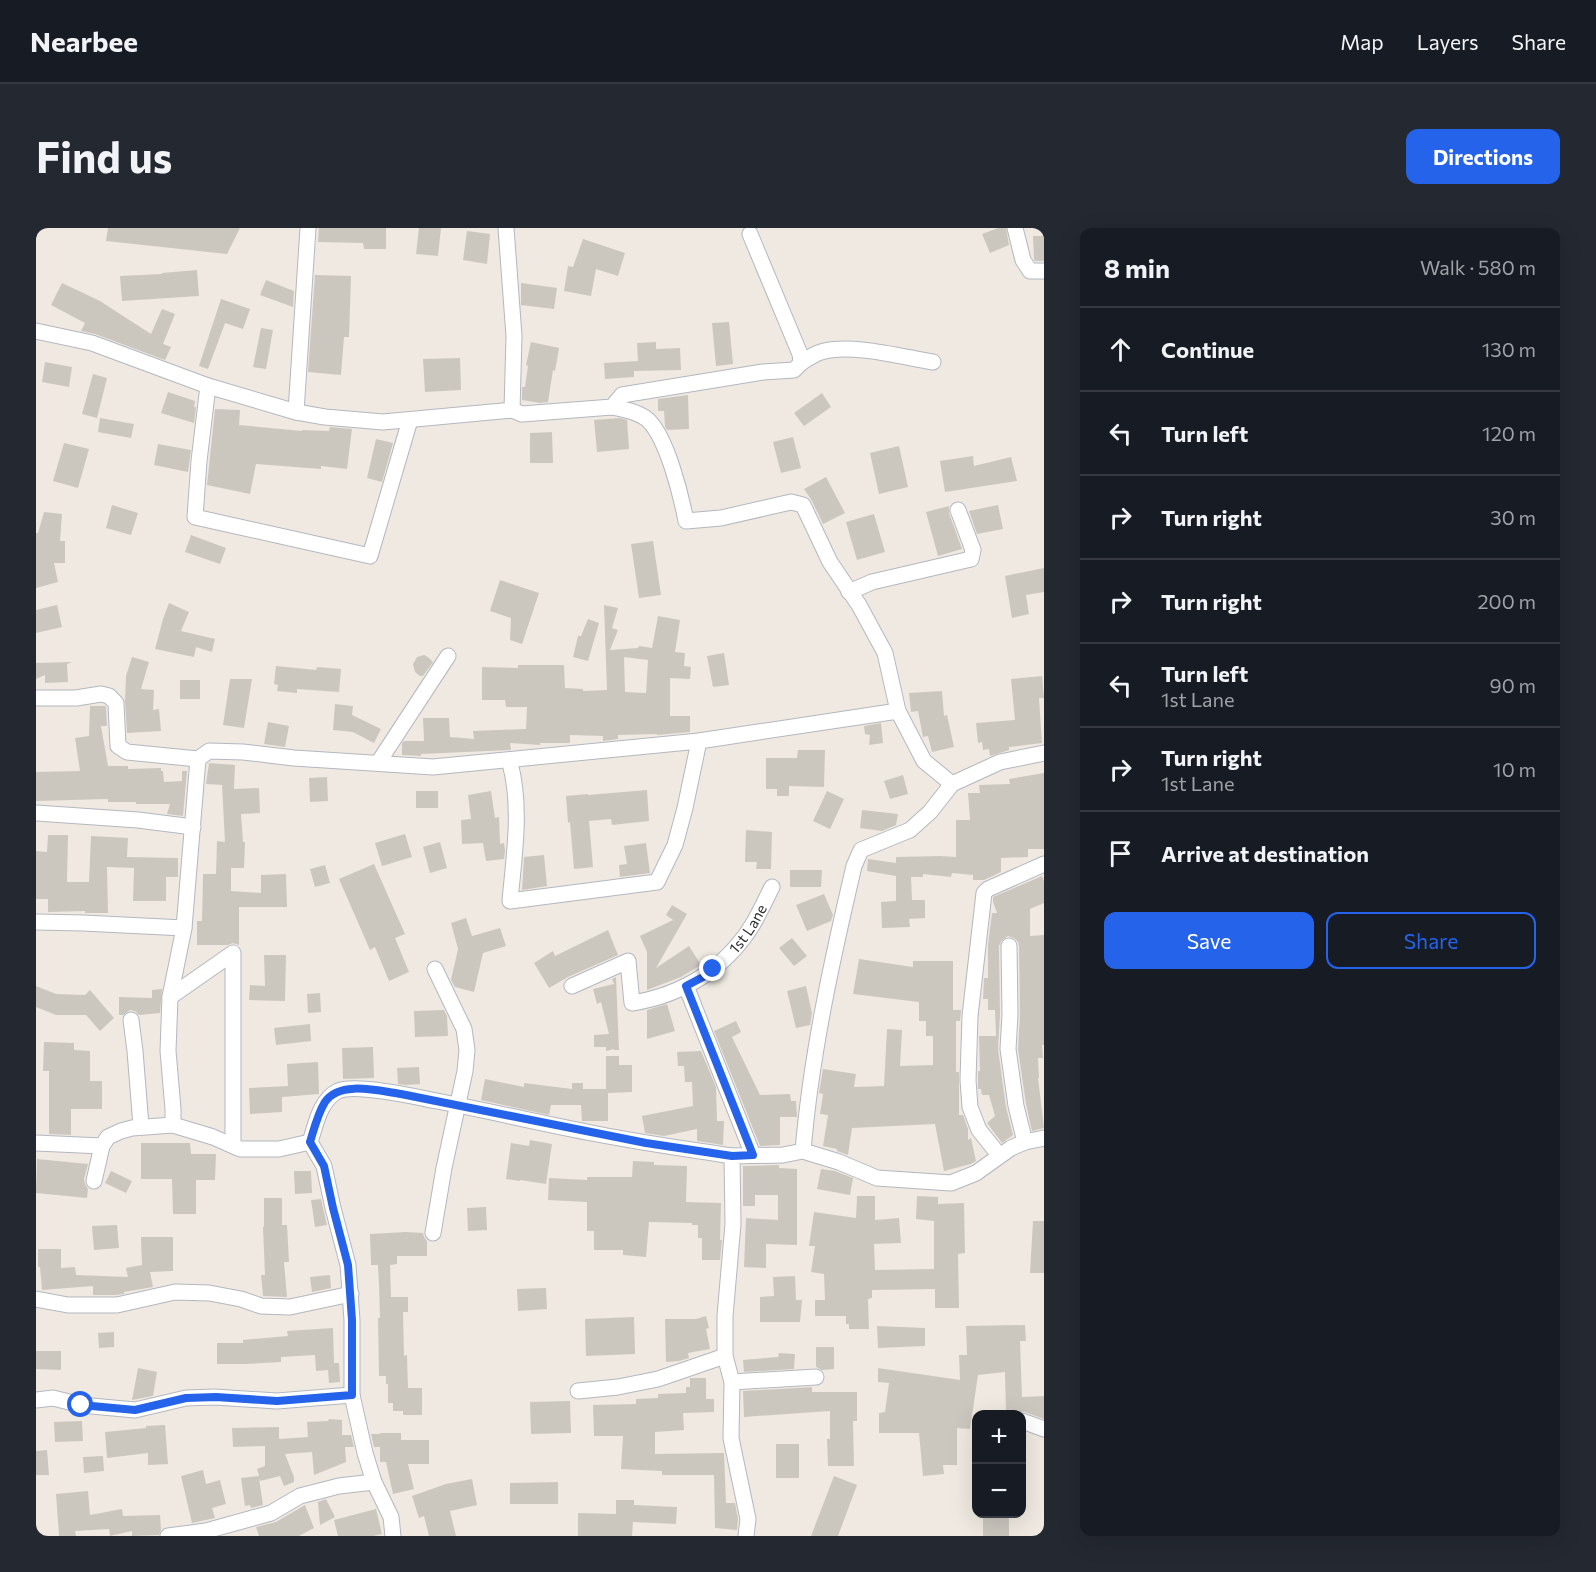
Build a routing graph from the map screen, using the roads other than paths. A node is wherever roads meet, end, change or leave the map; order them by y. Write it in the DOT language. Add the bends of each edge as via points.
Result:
graph roads {
  1 [pos="308,228"];
  2 [pos="506,228"];
  3 [pos="1015,228"];
  4 [pos="750,234"];
  5 [pos="1044,271"];
  6 [pos="36,331"];
  7 [pos="933,362"];
  8 [pos="801,363"];
  9 [pos="208,386"];
  10 [pos="612,407"];
  11 [pos="512,410"];
  12 [pos="296,412"];
  13 [pos="410,420"];
  14 [pos="958,510"];
  15 [pos="849,592"];
  16 [pos="448,656"];
  17 [pos="36,698"];
  18 [pos="898,711"];
  19 [pos="699,741"];
  20 [pos="1044,753"];
  21 [pos="198,759"];
  22 [pos="378,763"];
  23 [pos="510,763"];
  24 [pos="952,784"];
  25 [pos="36,813"];
  26 [pos="193,827"];
  27 [pos="1044,864"];
  28 [pos="772,886"];
  29 [pos="36,922"];
  30 [pos="184,928"];
  31 [pos="1009,946"];
  32 [pos="435,969"];
  33 [pos="572,986"];
  34 [pos="686,986"];
  35 [pos="170,997"];
  36 [pos="131,1020"];
  37 [pos="458,1105"];
  38 [pos="173,1125"];
  39 [pos="141,1126"];
  40 [pos="1044,1138"];
  41 [pos="310,1142"];
  42 [pos="1025,1142"];
  43 [pos="36,1143"];
  44 [pos="233,1145"];
  45 [pos="102,1146"];
  46 [pos="804,1151"];
  47 [pos="753,1155"];
  48 [pos="999,1155"];
  49 [pos="732,1156"];
  50 [pos="94,1181"];
  51 [pos="433,1233"];
  52 [pos="351,1294"];
  53 [pos="36,1299"];
  54 [pos="725,1356"];
  55 [pos="816,1377"];
  56 [pos="732,1382"];
  57 [pos="578,1391"];
  58 [pos="352,1395"];
  59 [pos="36,1400"];
  60 [pos="1026,1422"];
  61 [pos="1044,1428"];
  62 [pos="374,1482"];
  63 [pos="168,1536"];
  64 [pos="393,1536"];
  65 [pos="746,1536"];
  1 -- 12 [label="street"];
  2 -- 11 [label="street" via="514,336"];
  3 -- 5 [label="street" via="1030,271"];
  4 -- 8 [label="street"];
  6 -- 9 [label="street" via="92,343"];
  7 -- 8 [label="street" via="854,350 823,351"];
  8 -- 10 [label="street" via="794,370 622,395"];
  9 -- 12 [label="street"];
  9 -- 13 [label="street" via="195,517 370,556"];
  10 -- 11 [label="street" via="522,414"];
  10 -- 15 [label="street" via="647,419 665,445 686,521 721,518 791,502 803,505"];
  11 -- 13 [label="street"];
  12 -- 13 [label="street" via="383,422"];
  14 -- 15 [label="street" via="973,550 971,559 872,582"];
  15 -- 18 [label="street" via="885,653"];
  16 -- 22 [label="street"];
  17 -- 21 [label="street" via="109,696 116,703 118,746 127,752"];
  18 -- 19 [label="street"];
  18 -- 24 [label="street" via="924,761"];
  19 -- 22 [label="street" via="433,767"];
  19 -- 23 [label="street" via="675,845 657,882 510,902 517,799"];
  20 -- 24 [label="street" via="1000,762"];
  21 -- 22 [label="street" via="209,750"];
  21 -- 26 [label="street"];
  24 -- 46 [label="street" via="910,830 861,850 854,866 828,979"];
  25 -- 26 [label="street"];
  26 -- 30 [label="street"];
  27 -- 48 [label="street" via="984,893 970,1016 968,1080 970,1107 979,1130"];
  28 -- 34 [label="street, 1st Lane" via="734,950"];
  29 -- 30 [label="street"];
  30 -- 35 [label="street"];
  31 -- 42 [label="street" via="1008,1048"];
  32 -- 37 [label="street" via="464,1029 467,1050"];
  33 -- 34 [label="street, 1st Lane" via="628,961 632,1003"];
  34 -- 47 [label="street"];
  35 -- 38 [label="street" via="168,1051"];
  35 -- 44 [label="street" via="233,953"];
  36 -- 39 [label="street"];
  37 -- 41 [label="street" via="362,1088 339,1090 326,1101"];
  37 -- 49 [label="street" via="605,1136"];
  37 -- 51 [label="street"];
  38 -- 39 [label="street"];
  38 -- 44 [label="street"];
  39 -- 45 [label="street" via="108,1137"];
  40 -- 42 [label="street"];
  41 -- 44 [label="street" via="279,1149 240,1149"];
  41 -- 52 [label="street" via="324,1166 348,1265"];
  42 -- 48 [label="street"];
  43 -- 45 [label="street"];
  45 -- 50 [label="street"];
  46 -- 47 [label="street"];
  46 -- 48 [label="street" via="877,1178 951,1183 976,1173"];
  47 -- 49 [label="street"];
  49 -- 54 [label="street" via="733,1224"];
  52 -- 53 [label="street" via="290,1306 261,1306 209,1293 175,1292 117,1305 68,1305"];
  52 -- 58 [label="street"];
  54 -- 56 [label="street"];
  54 -- 57 [label="street" via="658,1379"];
  55 -- 56 [label="street"];
  56 -- 65 [label="street" via="731,1438 748,1519"];
  58 -- 59 [label="street" via="277,1401 186,1398 135,1410 53,1398"];
  58 -- 62 [label="street"];
  60 -- 61 [label="street"];
  62 -- 63 [label="street" via="300,1496 271,1513 206,1531"];
  62 -- 64 [label="street" via="391,1517"];
}
